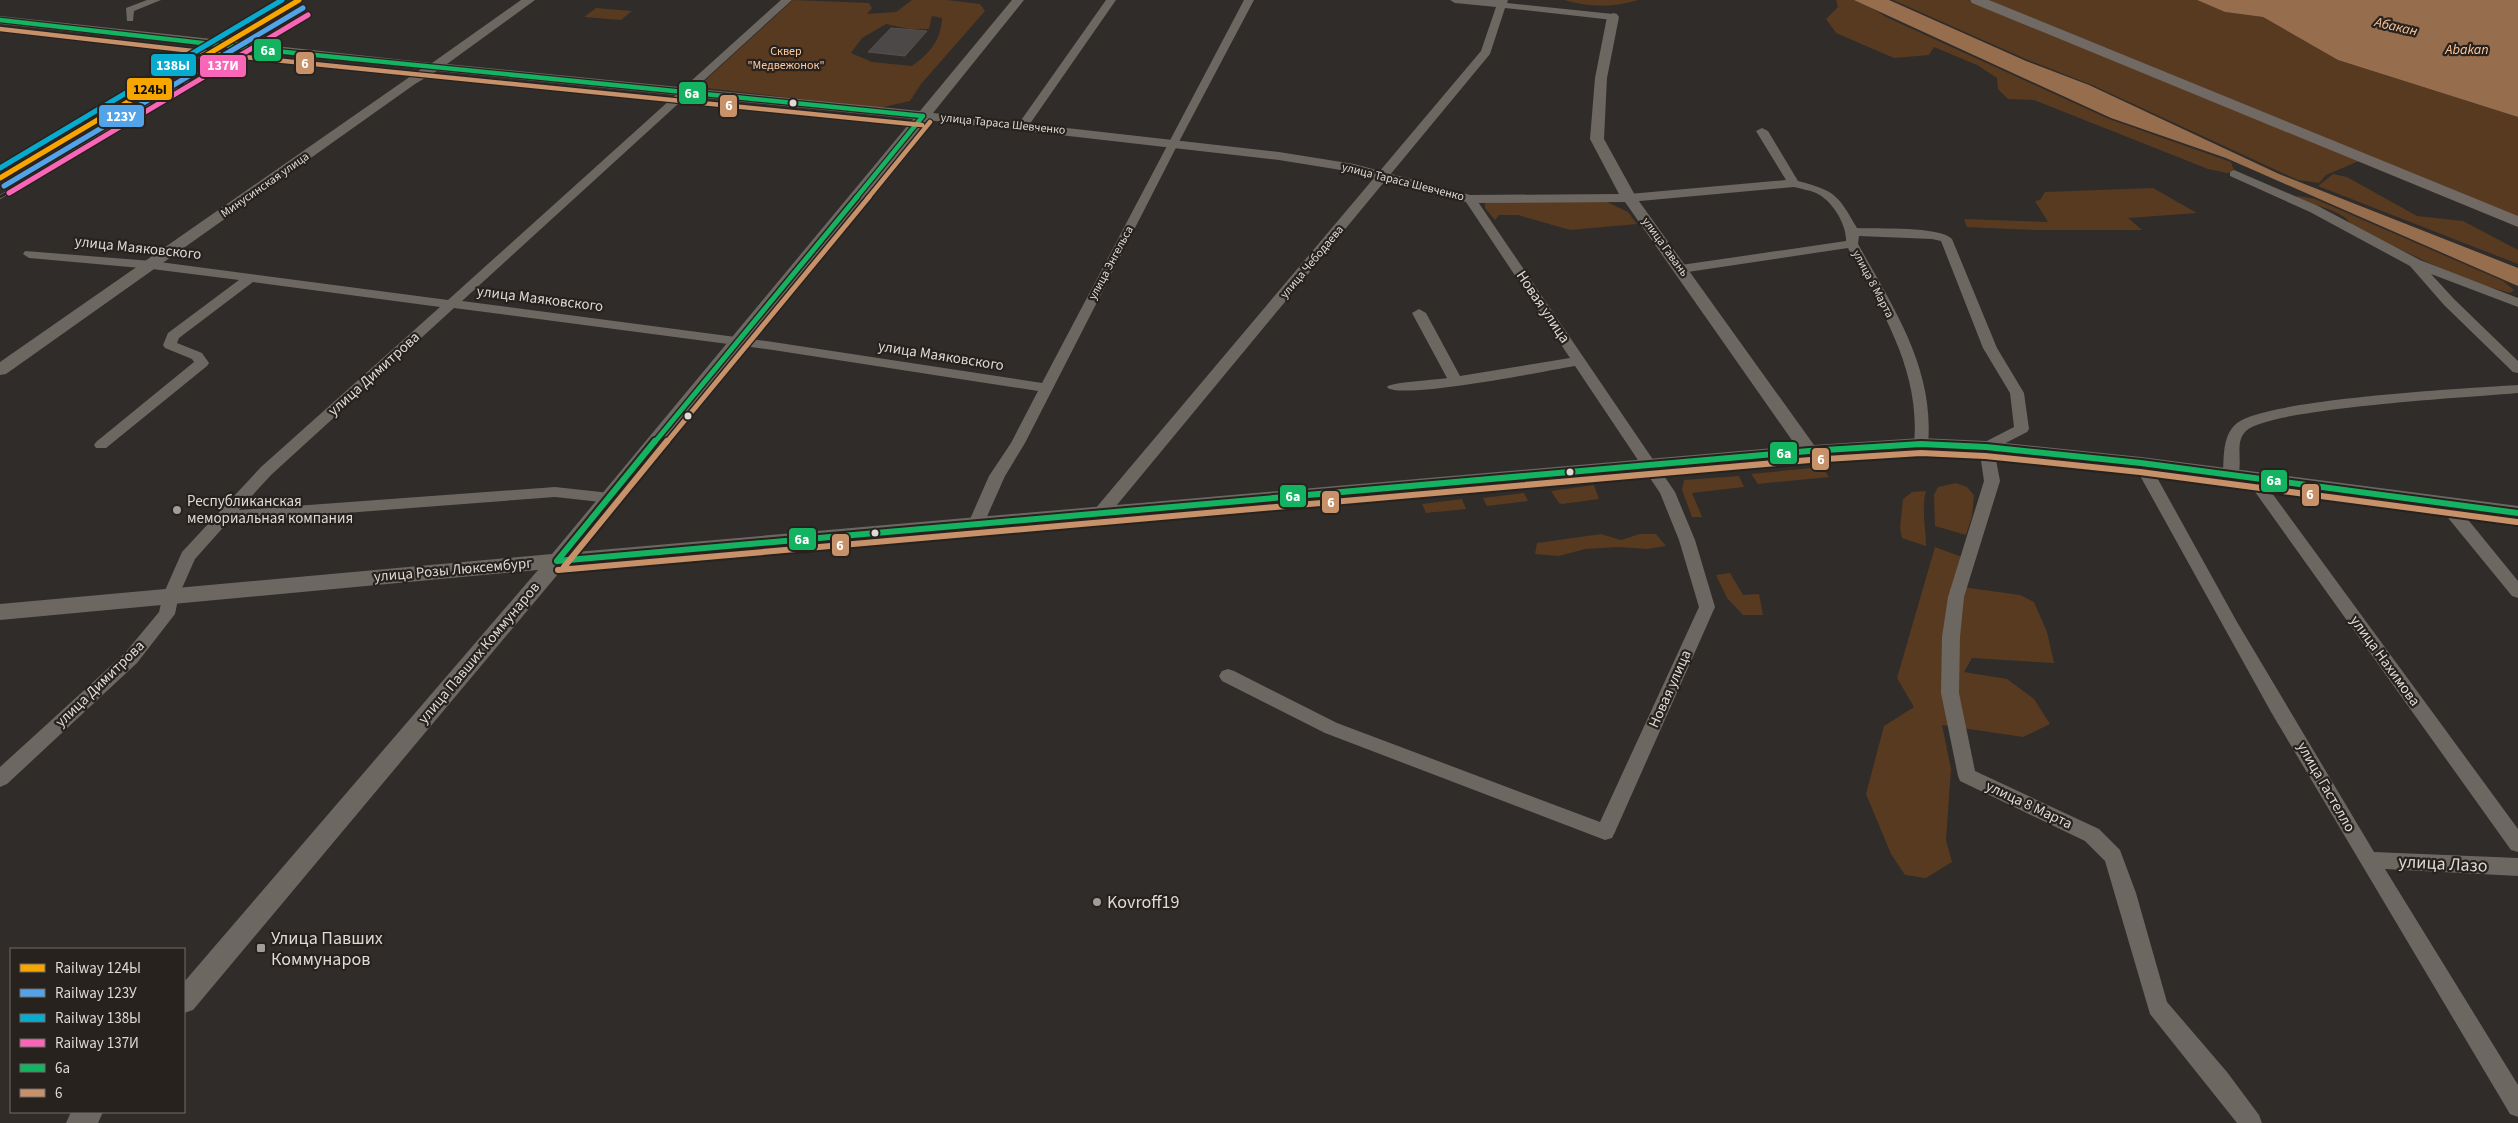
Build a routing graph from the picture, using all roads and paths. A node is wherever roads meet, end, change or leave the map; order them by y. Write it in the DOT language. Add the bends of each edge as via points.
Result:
graph roads {
  1 [pos="156,0"];
  2 [pos="529,0"];
  3 [pos="787,0"];
  4 [pos="1018,0"];
  5 [pos="1111,0"];
  6 [pos="1248,0"];
  7 [pos="1455,0"];
  8 [pos="1977,0"];
  9 [pos="1503,2"];
  10 [pos="1613,17"];
  11 [pos="130,18"];
  12 [pos="0,20"];
  13 [pos="436,66"];
  14 [pos="684,92"];
  15 [pos="923,116"];
  16 [pos="1023,126"];
  17 [pos="1762,131"];
  18 [pos="1174,143"];
  19 [pos="2234,174"];
  20 [pos="1384,175"];
  21 [pos="1794,184"];
  22 [pos="1470,198"];
  23 [pos="1629,198"];
  24 [pos="2518,222"];
  25 [pos="1853,238"];
  26 [pos="29,254"];
  27 [pos="2415,263"];
  28 [pos="152,265"];
  29 [pos="1681,269"];
  30 [pos="250,278"];
  31 [pos="2518,303"];
  32 [pos="452,304"];
  33 [pos="1419,313"];
  34 [pos="736,341"];
  35 [pos="1579,360"];
  36 [pos="2518,369"];
  37 [pos="0,370"];
  38 [pos="1455,381"];
  39 [pos="1394,387"];
  40 [pos="1045,388"];
  41 [pos="2518,389"];
  42 [pos="1921,444"];
  43 [pos="101,445"];
  44 [pos="1986,447"];
  45 [pos="1809,452"];
  46 [pos="2141,463"];
  47 [pos="1651,466"];
  48 [pos="2231,475"];
  49 [pos="2252,478"];
  50 [pos="610,498"];
  51 [pos="2446,504"];
  52 [pos="1101,513"];
  53 [pos="2518,513"];
  54 [pos="223,517"];
  55 [pos="975,526"];
  56 [pos="557,562"];
  57 [pos="2518,592"];
  58 [pos="172,595"];
  59 [pos="0,612"];
  60 [pos="1228,676"];
  61 [pos="0,779"];
  62 [pos="2518,844"];
  63 [pos="2368,860"];
  64 [pos="2518,867"];
  65 [pos="185,1000"];
  66 [pos="2518,1106"];
  67 [pos="88,1113"];
  68 [pos="80,1123"];
  69 [pos="2250,1123"];
  1 -- 11 [label="street" via="129,10"];
  2 -- 13 [label="street, Минусинская улица"];
  3 -- 14 [label="street, улица Димитрова"];
  4 -- 15 [label="street, улица Павших Коммунаров"];
  5 -- 16 [label="street"];
  6 -- 18 [label="street, улица Энгельса"];
  7 -- 9 [label="street"];
  8 -- 24 [label="main road"];
  9 -- 10 [label="street"];
  9 -- 20 [label="street, улица Чебодаева" via="1486,52"];
  10 -- 23 [label="street, улица Гавань" via="1601,78 1597,139"];
  12 -- 13 [label="street, улица Тараса Шевченко"];
  13 -- 14 [label="street, улица Тараса Шевченко"];
  13 -- 28 [label="street, Минусинская улица" via="410,81"];
  14 -- 15 [label="street, улица Тараса Шевченко"];
  14 -- 32 [label="street, улица Димитрова"];
  15 -- 16 [label="street, улица Тараса Шевченко"];
  15 -- 34 [label="street, улица Павших Коммунаров"];
  16 -- 18 [label="street, улица Тараса Шевченко"];
  17 -- 21 [label="street"];
  18 -- 20 [label="street, улица Тараса Шевченко" via="1279,156"];
  18 -- 40 [label="street, улица Энгельса"];
  19 -- 27 [label="street" via="2314,209"];
  20 -- 22 [label="street, улица Тараса Шевченко"];
  20 -- 52 [label="street, улица Чебодаева"];
  21 -- 23 [label="street, улица Тараса Шевченко"];
  21 -- 25 [label="street, улица 8 Марта" via="1822,191 1835,201"];
  22 -- 23 [label="street, улица Тараса Шевченко"];
  22 -- 35 [label="street, Новая улица"];
  23 -- 29 [label="street, улица Гавань"];
  25 -- 29 [label="street"];
  25 -- 42 [label="street, улица 8 Марта" via="1913,367 1923,412"];
  25 -- 44 [label="street" via="1933,235 1946,239 1990,348 2017,393 2022,429"];
  26 -- 28 [label="street, улица Маяковского"];
  27 -- 31 [label="street"];
  27 -- 36 [label="street" via="2449,302"];
  28 -- 30 [label="street, улица Маяковского"];
  28 -- 37 [label="street, Минусинская улица"];
  29 -- 45 [label="street, улица Гавань"];
  30 -- 32 [label="street, улица Маяковского"];
  30 -- 43 [label="street" via="173,336 170,346 197,356 202,363"];
  32 -- 34 [label="street, улица Маяковского"];
  32 -- 54 [label="street, улица Димитрова" via="266,471"];
  33 -- 38 [label="street"];
  34 -- 40 [label="street, улица Маяковского"];
  34 -- 50 [label="street, улица Павших Коммунаров"];
  35 -- 38 [label="street"];
  35 -- 47 [label="street, Новая улица"];
  38 -- 39 [label="street" via="1421,387"];
  40 -- 55 [label="street, улица Энгельса" via="982,506"];
  41 -- 48 [label="street" via="2328,406 2262,417 2241,426 2233,443"];
  42 -- 44 [label="street, улица Розы Люксембург"];
  42 -- 45 [label="street, улица Розы Люксембург"];
  44 -- 46 [label="street, улица Розы Люксембург"];
  44 -- 69 [label="street, улица 8 Марта" via="1992,481 1956,597 1951,637 1950,693 1967,776 2092,835 2113,856 2158,1007"];
  45 -- 47 [label="street, улица Розы Люксембург"];
  46 -- 48 [label="street, улица Розы Люксембург"];
  46 -- 63 [label="street, улица Гастелло"];
  47 -- 52 [label="street, улица Розы Люксембург"];
  47 -- 60 [label="street, Новая улица" via="1668,492 1707,607 1605,832 1331,728"];
  48 -- 49 [label="street, улица Розы Люксембург"];
  49 -- 51 [label="street, улица Розы Люксембург"];
  49 -- 62 [label="street, улица Нахимова"];
  50 -- 54 [label="street" via="555,492"];
  50 -- 56 [label="street, улица Павших Коммунаров"];
  51 -- 53 [label="street, улица Розы Люксембург"];
  51 -- 57 [label="street"];
  52 -- 55 [label="street, улица Розы Люксембург"];
  54 -- 58 [label="street, улица Димитрова" via="188,556"];
  55 -- 56 [label="street, улица Розы Люксембург"];
  56 -- 58 [label="street, улица Розы Люксембург"];
  56 -- 65 [label="street, улица Павших Коммунаров"];
  58 -- 59 [label="street, улица Розы Люксембург"];
  58 -- 61 [label="street, улица Димитрова" via="167,614 131,658"];
  63 -- 64 [label="street, улица Лазо"];
  63 -- 66 [label="street, улица Гастелло"];
  67 -- 68 [label="street"];
}
